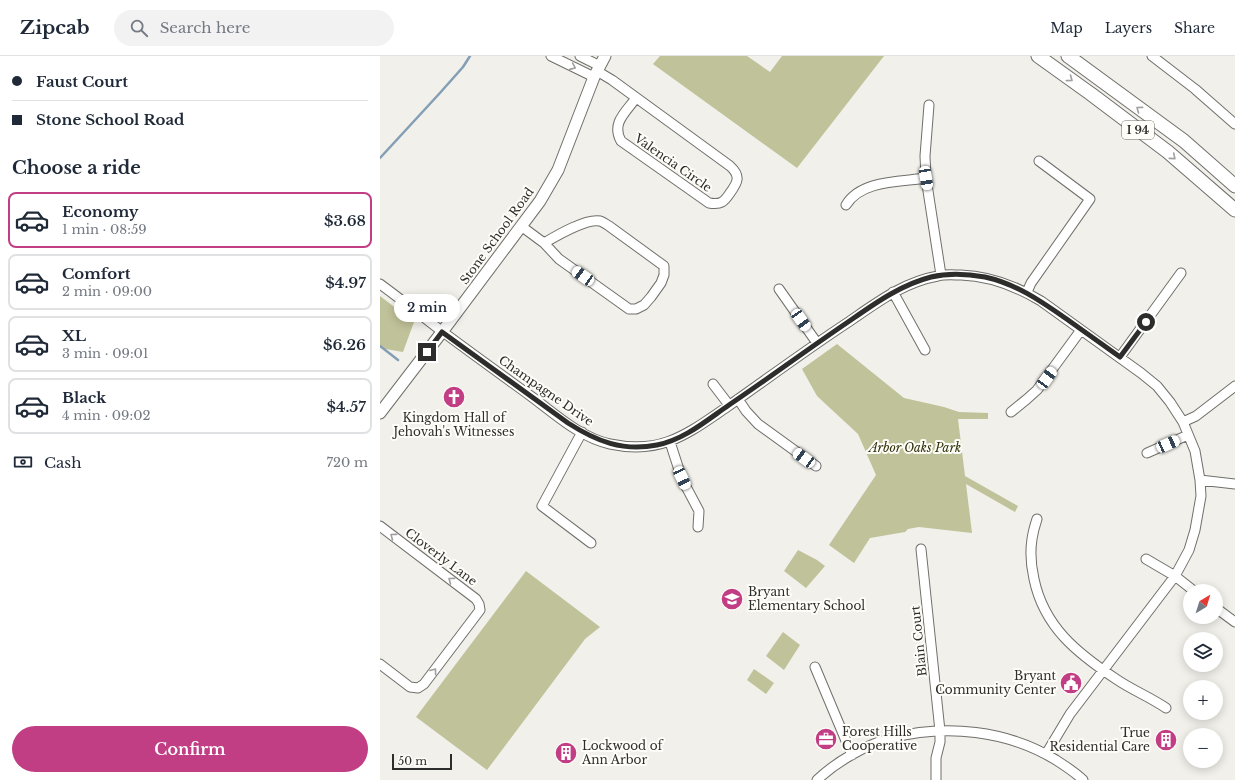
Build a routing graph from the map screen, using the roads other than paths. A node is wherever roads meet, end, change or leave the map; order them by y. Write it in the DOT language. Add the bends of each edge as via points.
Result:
graph roads {
  1 [pos="551,56"];
  2 [pos="580,56"];
  3 [pos="1038,56"];
  4 [pos="1068,56"];
  5 [pos="1152,56"];
  6 [pos="599,67"];
  7 [pos="636,98"];
  8 [pos="929,105"];
  9 [pos="1235,124"];
  10 [pos="1039,161"];
  11 [pos="926,178"];
  12 [pos="1235,186"];
  13 [pos="846,205"];
  14 [pos="1235,210"];
  15 [pos="521,226"];
  16 [pos="544,243"];
  17 [pos="1181,273"];
  18 [pos="941,275"];
  19 [pos="380,284"];
  20 [pos="779,289"];
  21 [pos="893,292"];
  22 [pos="1027,292"];
  23 [pos="1082,330"];
  24 [pos="442,332"];
  25 [pos="817,343"];
  26 [pos="925,350"];
  27 [pos="1120,357"];
  28 [pos="712,384"];
  29 [pos="1235,386"];
  30 [pos="738,399"];
  31 [pos="729,405"];
  32 [pos="1011,412"];
  33 [pos="380,413"];
  34 [pos="1183,422"];
  35 [pos="582,432"];
  36 [pos="1188,435"];
  37 [pos="670,442"];
  38 [pos="1146,454"];
  39 [pos="816,466"];
  40 [pos="1200,480"];
  41 [pos="1235,484"];
  42 [pos="1037,519"];
  43 [pos="380,526"];
  44 [pos="698,527"];
  45 [pos="591,543"];
  46 [pos="921,549"];
  47 [pos="1146,559"];
  48 [pos="1175,576"];
  49 [pos="1185,584"];
  50 [pos="1223,613"];
  51 [pos="1235,622"];
  52 [pos="380,664"];
  53 [pos="815,667"];
  54 [pos="1104,670"];
  55 [pos="1166,708"];
  56 [pos="940,731"];
  57 [pos="1046,754"];
  58 [pos="852,755"];
  59 [pos="817,780"];
  60 [pos="936,780"];
  61 [pos="1083,780"];
  1 -- 6 [label="street, one-way"];
  2 -- 6 [label="street"];
  3 -- 14 [label="highway, I 94, one-way" via="1162,148"];
  12 -- 4 [label="highway, I 94, one-way" via="1184,141"];
  5 -- 9 [label="street"];
  6 -- 7 [label="street, Valencia Circle"];
  6 -- 15 [label="main road, Stone School Road" via="558,170 540,201"];
  7 -- 7 [label="street, Valencia Circle" via="618,123 621,141 709,203 716,204 725,200 736,185 735,170"];
  8 -- 11 [label="street"];
  10 -- 22 [label="street" via="1090,200"];
  11 -- 13 [label="street" via="877,184 865,188 855,194"];
  11 -- 18 [label="street"];
  15 -- 16 [label="street"];
  15 -- 24 [label="main road, Stone School Road"];
  16 -- 16 [label="street" via="559,259 629,309 644,305 664,275 664,266 600,221 580,225"];
  17 -- 27 [label="street"];
  18 -- 21 [label="street, Champagne Drive" via="911,283"];
  18 -- 22 [label="street, Champagne Drive" via="984,277"];
  19 -- 24 [label="street, Champagne Drive"];
  20 -- 25 [label="street"];
  21 -- 25 [label="street, Champagne Drive"];
  21 -- 26 [label="street"];
  22 -- 23 [label="street, Champagne Drive"];
  23 -- 27 [label="street, Champagne Drive"];
  23 -- 32 [label="street" via="1037,390"];
  24 -- 33 [label="main road, Stone School Road"];
  24 -- 35 [label="street, Champagne Drive"];
  25 -- 30 [label="street, Champagne Drive"];
  27 -- 34 [label="street, Champagne Drive" via="1156,386"];
  28 -- 31 [label="street"];
  29 -- 34 [label="street" via="1196,416"];
  30 -- 31 [label="street, Champagne Drive"];
  30 -- 39 [label="street" via="758,424"];
  31 -- 37 [label="street, Champagne Drive"];
  34 -- 36 [label="street, Champagne Drive"];
  35 -- 37 [label="street, Champagne Drive" via="608,443 624,446"];
  35 -- 45 [label="street" via="542,506"];
  36 -- 38 [label="street"];
  36 -- 40 [label="street, Champagne Drive" via="1195,450"];
  37 -- 44 [label="street" via="682,478 699,511"];
  40 -- 41 [label="street"];
  40 -- 48 [label="street, Champagne Drive" via="1201,496 1195,530 1189,550"];
  42 -- 54 [label="street" via="1031,552 1035,586 1040,602 1062,636"];
  52 -- 43 [label="street, Cloverly Lane, one-way" via="410,687 418,688 424,684 480,610 476,599"];
  46 -- 56 [label="street, Blain Court"];
  47 -- 48 [label="street"];
  48 -- 49 [label="street"];
  48 -- 54 [label="street, Champagne Drive"];
  50 -- 51 [label="street"];
  53 -- 58 [label="street"];
  54 -- 55 [label="street"];
  54 -- 57 [label="street, Champagne Drive" via="1070,714"];
  56 -- 57 [label="street" via="996,736"];
  56 -- 58 [label="street" via="890,739"];
  56 -- 60 [label="street, Blain Court"];
  57 -- 61 [label="street"];
  58 -- 59 [label="street"];
}
